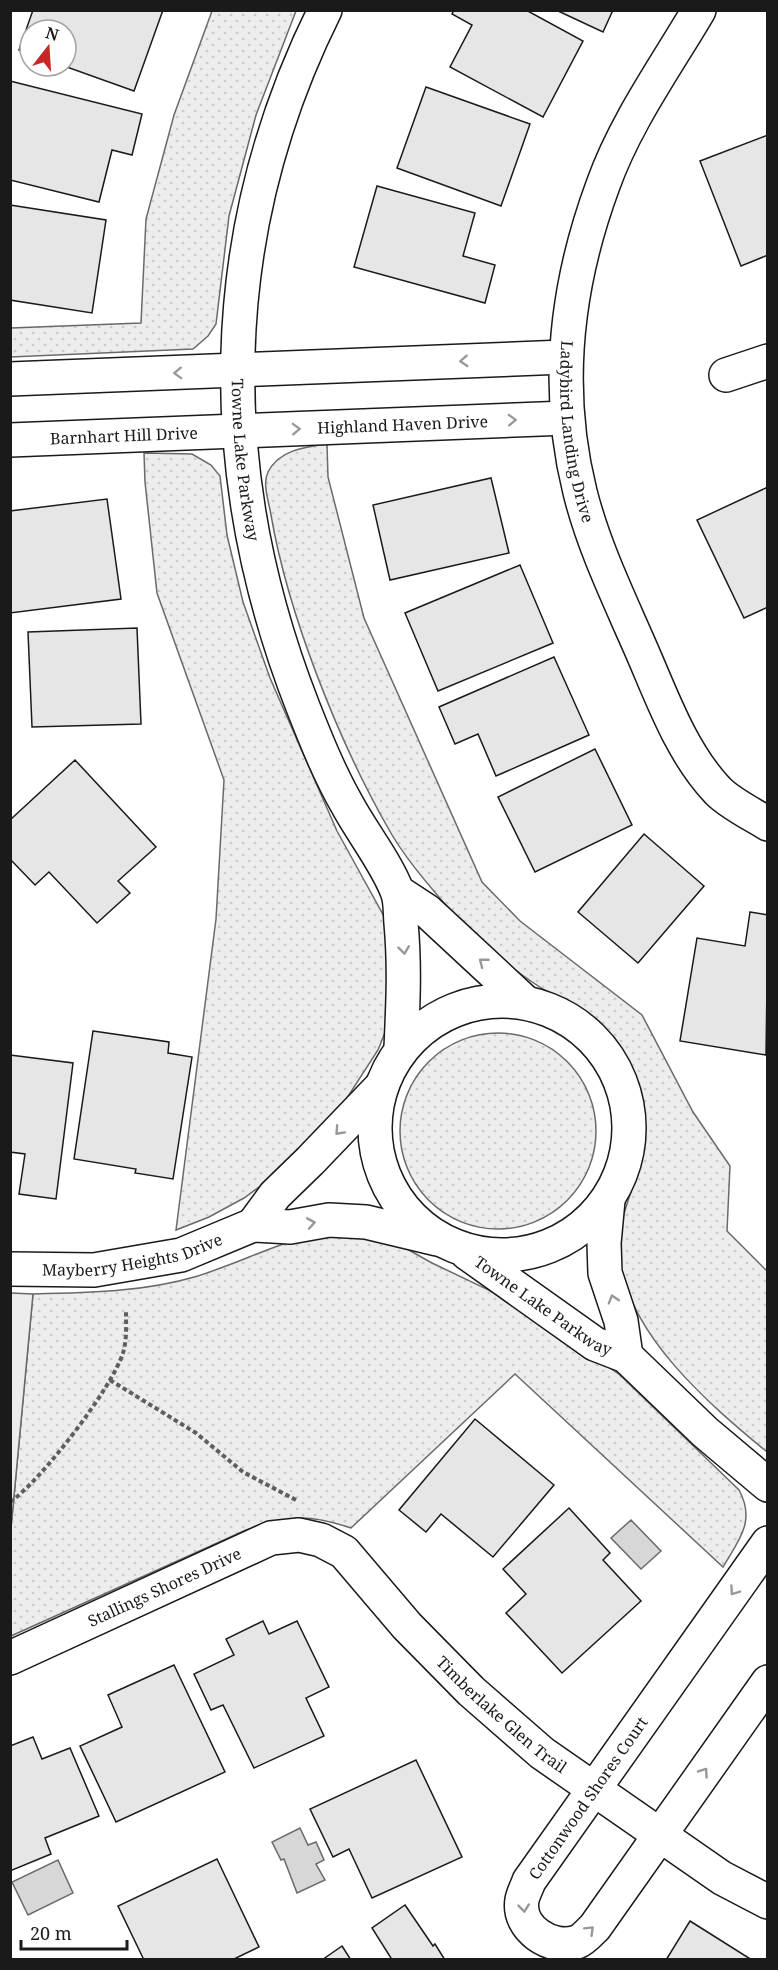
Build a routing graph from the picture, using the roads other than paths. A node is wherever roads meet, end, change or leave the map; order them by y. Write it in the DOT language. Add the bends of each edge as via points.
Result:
graph roads {
  1 [pos="325,10"];
  2 [pos="699,10"];
  3 [pos="564,357"];
  4 [pos="768,361"];
  5 [pos="236,371"];
  6 [pos="726,375"];
  7 [pos="10,379"];
  8 [pos="567,418"];
  9 [pos="238,432"];
  10 [pos="10,440"];
  11 [pos="768,824"];
  12 [pos="398,892"];
  13 [pos="525,1002"];
  14 [pos="401,1048"];
  15 [pos="380,1088"];
  16 [pos="608,1200"];
  17 [pos="253,1226"];
  18 [pos="451,1244"];
  19 [pos="10,1269"];
  20 [pos="626,1356"];
  21 [pos="768,1485"];
  22 [pos="321,1540"];
  23 [pos="768,1543"];
  24 [pos="10,1658"];
  25 [pos="768,1682"];
  26 [pos="593,1791"];
  27 [pos="659,1836"];
  28 [pos="768,1902"];
  1 -- 5 [label="street, Towne Lake Parkway" via="277,123 256,204 240,293"];
  2 -- 3 [label="street, Ladybird Landing Drive" via="637,113 603,183 578,263"];
  3 -- 5 [label="street, one-way"];
  3 -- 8 [label="street, Ladybird Landing Drive"];
  4 -- 6 [label="street"];
  5 -- 7 [label="street, one-way"];
  5 -- 9 [label="street, Towne Lake Parkway"];
  9 -- 8 [label="street, Highland Haven Drive, one-way"];
  8 -- 11 [label="street, Ladybird Landing Drive" via="580,492 603,562 682,741 719,792"];
  9 -- 10 [label="street, Barnhart Hill Drive"];
  9 -- 12 [label="street, Towne Lake Parkway" via="250,524 270,611 299,696 346,803"];
  13 -- 12 [label="street, Towne Lake Parkway, one-way" via="427,911"];
  12 -- 14 [label="street, Towne Lake Parkway, one-way" via="405,963"];
  13 -- 14 [label="street" via="479,1002 436,1018"];
  13 -- 16 [label="street" via="565,1017 598,1043 620,1079 630,1120 626,1162"];
  14 -- 15 [label="street"];
  15 -- 17 [label="street, one-way" via="274,1195"];
  15 -- 18 [label="street" via="375,1146 396,1200"];
  16 -- 18 [label="street, Mayberry Heights Drive" via="580,1230 544,1249 504,1256"];
  20 -- 16 [label="street, Towne Lake Parkway, one-way" via="621,1321 605,1273"];
  17 -- 18 [label="street, Mayberry Heights Drive, one-way" via="290,1227 329,1220 366,1222"];
  17 -- 19 [label="street, Mayberry Heights Drive" via="181,1254 94,1270"];
  18 -- 20 [label="street, Towne Lake Parkway" via="595,1344"];
  20 -- 21 [label="street, Towne Lake Parkway" via="705,1432"];
  22 -- 24 [label="street, Stallings Shores Drive" via="299,1535 271,1538"];
  22 -- 26 [label="street, Timberlake Glen Trail" via="344,1552 407,1626 471,1691"];
  23 -- 26 [label="street, Cottonwood Shores Court, one-way"];
  27 -- 25 [label="street, Cottonwood Shores Court, one-way"];
  26 -- 27 [label="street, Timberlake Glen Trail"];
  26 -- 27 [label="street, Cottonwood Shores Court, one-way" via="529,1881 522,1901 525,1920 538,1937 557,1945 578,1942 595,1927"];
  27 -- 28 [label="street, Timberlake Glen Trail" via="722,1878"];
}
